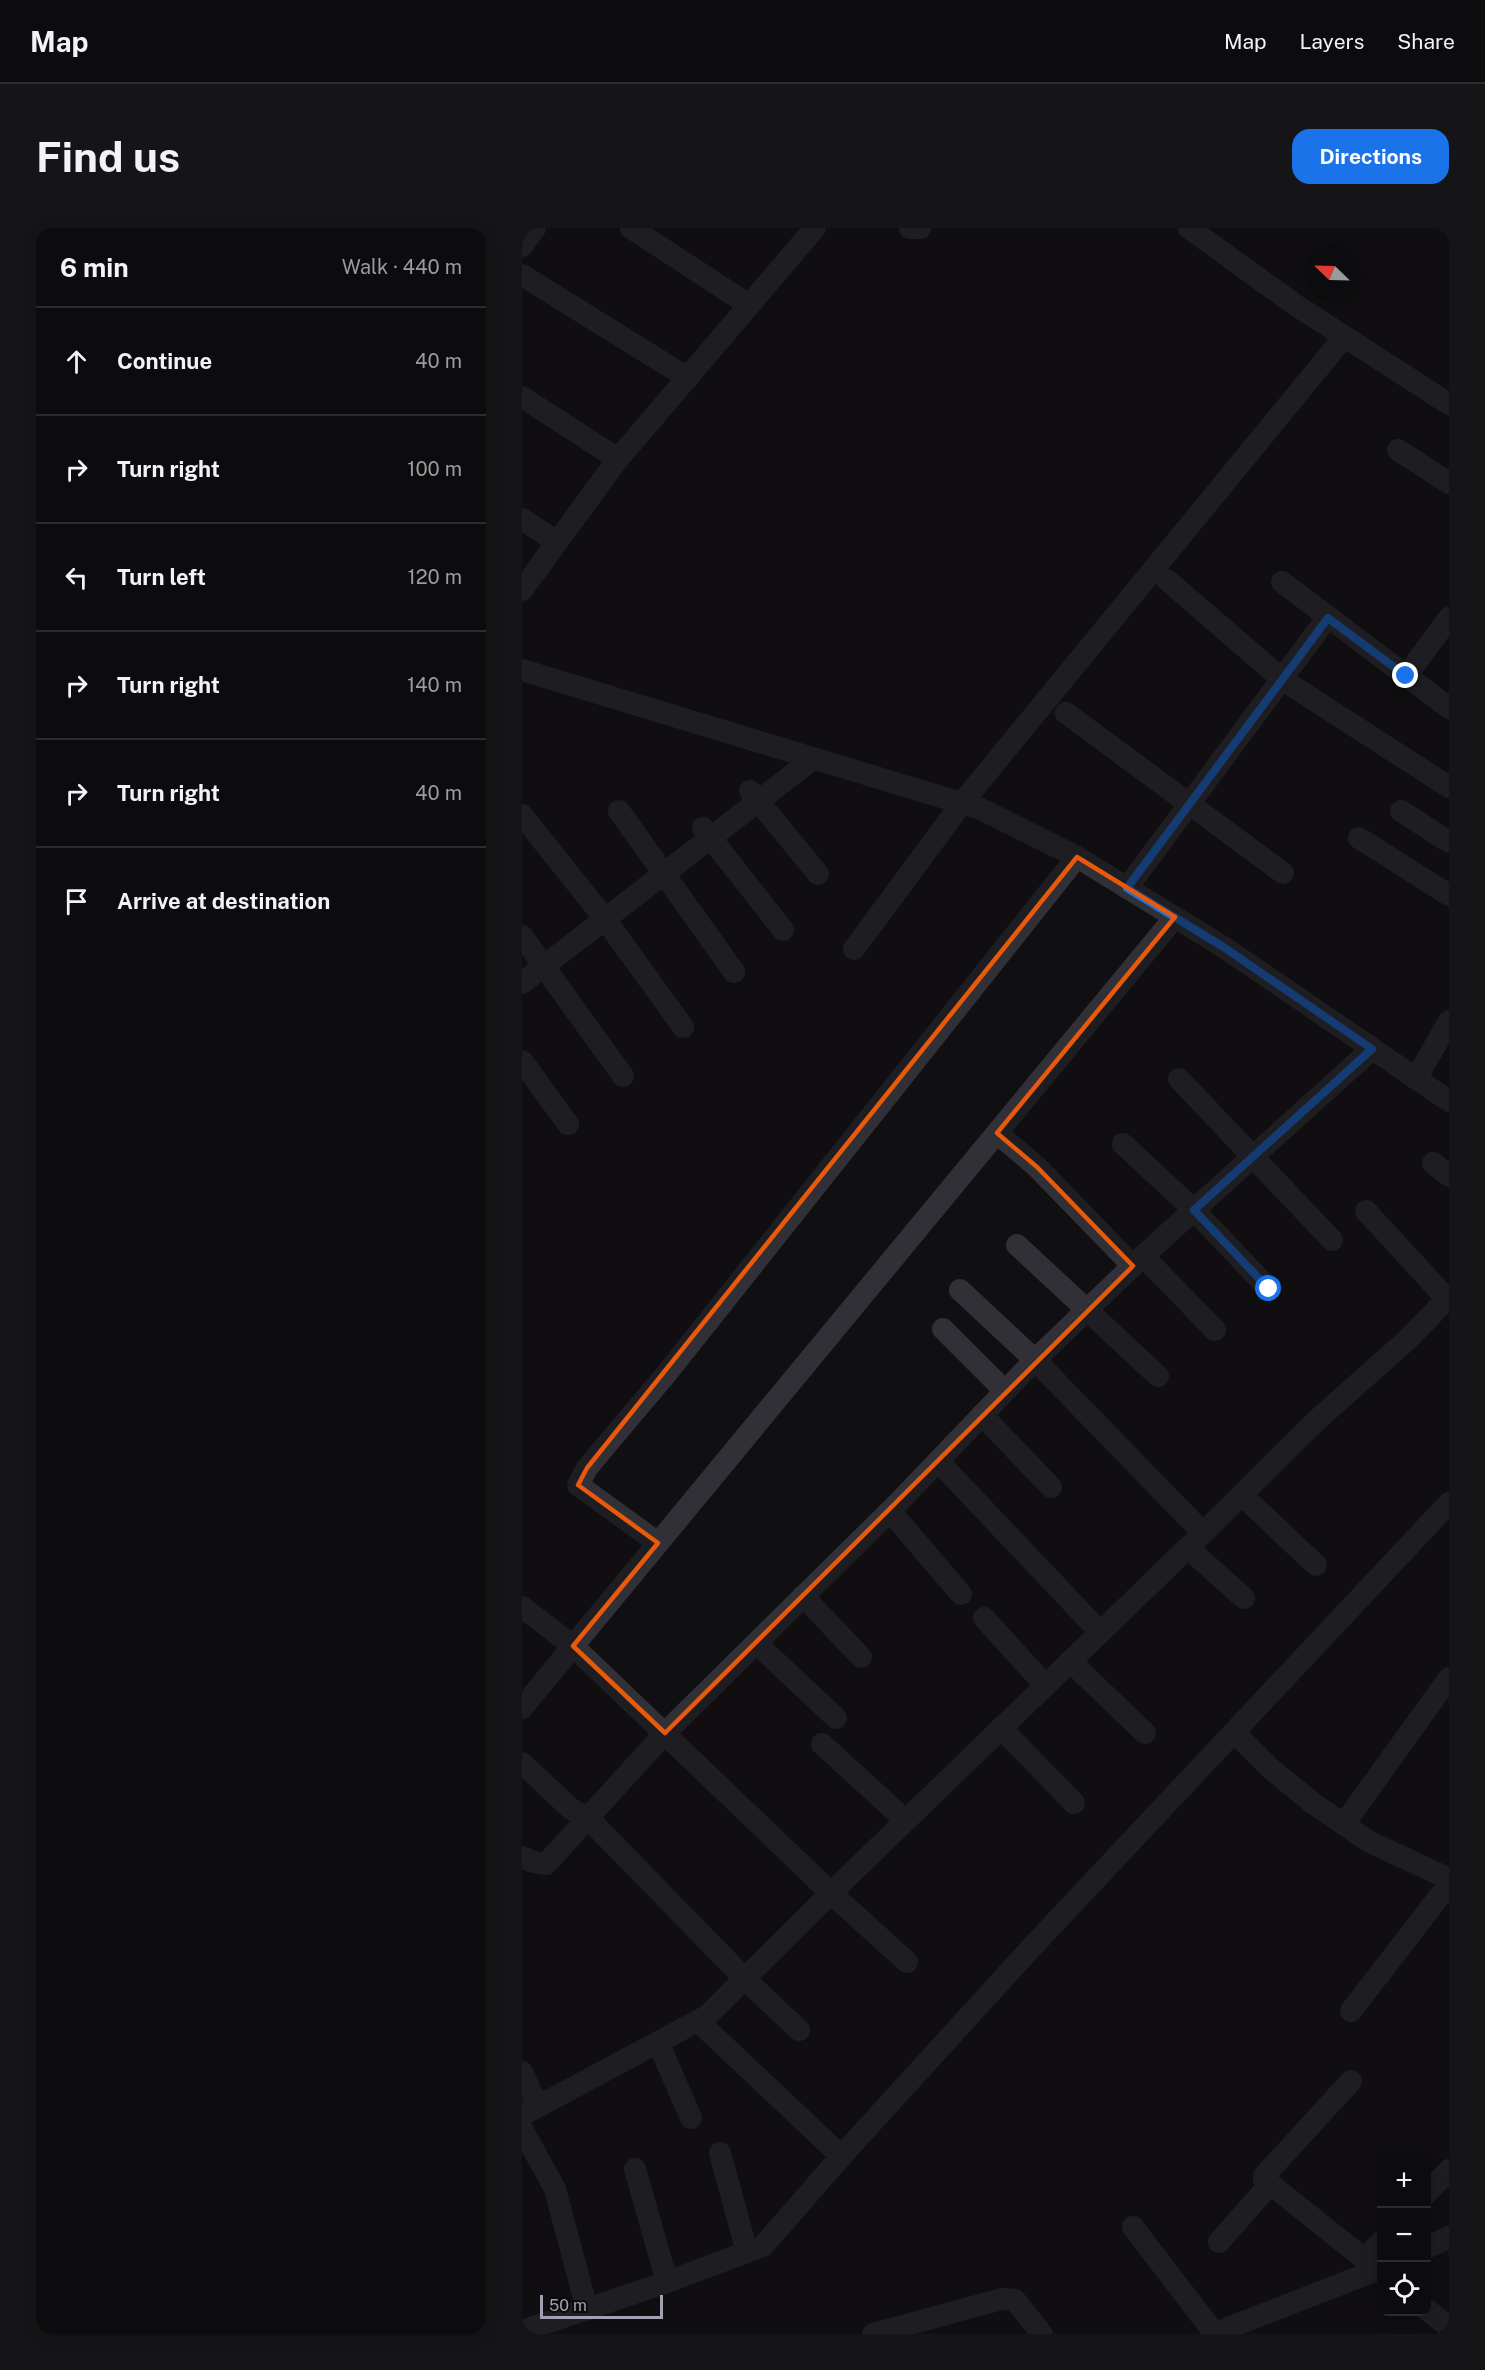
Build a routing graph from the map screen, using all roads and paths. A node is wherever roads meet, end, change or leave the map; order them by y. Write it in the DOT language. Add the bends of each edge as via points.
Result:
graph roads {
  1 [pos="535,228"];
  2 [pos="631,228"];
  3 [pos="815,228"];
  4 [pos="910,228"];
  5 [pos="920,228"];
  6 [pos="1190,228"];
  7 [pos="522,246"];
  8 [pos="522,275"];
  9 [pos="749,305"];
  10 [pos="1344,337"];
  11 [pos="687,378"];
  12 [pos="522,397"];
  13 [pos="1449,404"];
  14 [pos="1398,450"];
  15 [pos="618,459"];
  16 [pos="1449,483"];
  17 [pos="522,519"];
  18 [pos="557,542"];
  19 [pos="1167,580"];
  20 [pos="1282,582"];
  21 [pos="522,590"];
  22 [pos="1328,618"];
  23 [pos="1449,618"];
  24 [pos="522,669"];
  25 [pos="1406,676"];
  26 [pos="1282,680"];
  27 [pos="1449,708"];
  28 [pos="1066,713"];
  29 [pos="806,756"];
  30 [pos="1449,787"];
  31 [pos="754,797"];
  32 [pos="962,803"];
  33 [pos="1190,803"];
  34 [pos="619,811"];
  35 [pos="1401,811"];
  36 [pos="522,815"];
  37 [pos="707,833"];
  38 [pos="1359,838"];
  39 [pos="1449,842"];
  40 [pos="1077,857"];
  41 [pos="659,869"];
  42 [pos="1283,873"];
  43 [pos="818,874"];
  44 [pos="1127,888"];
  45 [pos="1449,895"];
  46 [pos="601,915"];
  47 [pos="1175,917"];
  48 [pos="783,930"];
  49 [pos="522,936"];
  50 [pos="854,949"];
  51 [pos="535,963"];
  52 [pos="734,972"];
  53 [pos="522,983"];
  54 [pos="1449,1021"];
  55 [pos="683,1027"];
  56 [pos="1372,1049"];
  57 [pos="522,1061"];
  58 [pos="623,1076"];
  59 [pos="1179,1079"];
  60 [pos="1416,1079"];
  61 [pos="1449,1101"];
  62 [pos="568,1124"];
  63 [pos="997,1133"];
  64 [pos="1123,1144"];
  65 [pos="1253,1158"];
  66 [pos="1194,1210"];
  67 [pos="1366,1210"];
  68 [pos="1332,1240"];
  69 [pos="1017,1245"];
  70 [pos="1138,1261"];
  71 [pos="1269,1289"];
  72 [pos="960,1290"];
  73 [pos="1448,1298"];
  74 [pos="1087,1310"];
  75 [pos="944,1329"];
  76 [pos="1215,1330"];
  77 [pos="1035,1360"];
  78 [pos="1158,1376"];
  79 [pos="1005,1391"];
  80 [pos="982,1415"];
  81 [pos="938,1461"];
  82 [pos="1051,1487"];
  83 [pos="1242,1495"];
  84 [pos="1449,1503"];
  85 [pos="890,1511"];
  86 [pos="1195,1540"];
  87 [pos="658,1543"];
  88 [pos="1316,1565"];
  89 [pos="961,1594"];
  90 [pos="803,1596"];
  91 [pos="1244,1598"];
  92 [pos="522,1607"];
  93 [pos="984,1618"];
  94 [pos="1100,1632"];
  95 [pos="756,1642"];
  96 [pos="573,1646"];
  97 [pos="861,1657"];
  98 [pos="1070,1662"];
  99 [pos="1449,1678"];
  100 [pos="1045,1685"];
  101 [pos="522,1708"];
  102 [pos="836,1718"];
  103 [pos="1001,1728"];
  104 [pos="665,1733"];
  105 [pos="1145,1733"];
  106 [pos="1235,1733"];
  107 [pos="822,1744"];
  108 [pos="522,1763"];
  109 [pos="1074,1803"];
  110 [pos="588,1818"];
  111 [pos="905,1820"];
  112 [pos="1344,1824"];
  113 [pos="522,1857"];
  114 [pos="1449,1879"];
  115 [pos="1449,1884"];
  116 [pos="831,1893"];
  117 [pos="907,1962"];
  118 [pos="744,1978"];
  119 [pos="1351,2012"];
  120 [pos="698,2021"];
  121 [pos="799,2030"];
  122 [pos="658,2042"];
  123 [pos="522,2072"];
  124 [pos="1351,2082"];
  125 [pos="530,2111"];
  126 [pos="691,2118"];
  127 [pos="522,2129"];
  128 [pos="720,2153"];
  129 [pos="841,2157"];
  130 [pos="635,2169"];
  131 [pos="1449,2170"];
  132 [pos="1270,2184"];
  133 [pos="1431,2189"];
  134 [pos="1132,2227"];
  135 [pos="1449,2237"];
  136 [pos="1219,2242"];
  137 [pos="1431,2246"];
  138 [pos="747,2252"];
  139 [pos="1376,2267"];
  140 [pos="667,2282"];
  141 [pos="587,2309"];
  142 [pos="1431,2313"];
  143 [pos="1449,2327"];
  144 [pos="522,2331"];
  145 [pos="873,2334"];
  146 [pos="1042,2334"];
  147 [pos="1214,2334"];
  1 -- 7 [label="street"];
  2 -- 9 [label="street"];
  3 -- 9 [label="street"];
  4 -- 5 [label="street"];
  6 -- 10 [label="street"];
  8 -- 11 [label="street"];
  9 -- 11 [label="street"];
  10 -- 13 [label="street"];
  10 -- 32 [label="street"];
  11 -- 15 [label="street"];
  12 -- 15 [label="street"];
  14 -- 16 [label="street"];
  15 -- 18 [label="street"];
  17 -- 18 [label="street"];
  18 -- 21 [label="street"];
  19 -- 26 [label="street"];
  20 -- 22 [label="street"];
  22 -- 25 [label="street"];
  22 -- 26 [label="street"];
  23 -- 25 [label="street"];
  24 -- 29 [label="street"];
  25 -- 27 [label="street"];
  26 -- 30 [label="street"];
  26 -- 33 [label="street"];
  28 -- 33 [label="street"];
  29 -- 31 [label="street"];
  29 -- 32 [label="street"];
  31 -- 37 [label="street"];
  31 -- 43 [label="street"];
  32 -- 40 [label="street"];
  32 -- 50 [label="street"];
  33 -- 42 [label="street"];
  33 -- 44 [label="street"];
  34 -- 41 [label="street"];
  35 -- 39 [label="street"];
  36 -- 46 [label="street"];
  37 -- 41 [label="street"];
  37 -- 48 [label="street"];
  38 -- 45 [label="street"];
  40 -- 44 [label="street"];
  40 -- 87 [label="street" via="587,1468 578,1485"];
  41 -- 46 [label="street"];
  41 -- 52 [label="street"];
  44 -- 47 [label="street"];
  46 -- 51 [label="street"];
  46 -- 55 [label="street"];
  47 -- 56 [label="street"];
  47 -- 63 [label="street"];
  49 -- 51 [label="street"];
  51 -- 53 [label="street"];
  51 -- 58 [label="street"];
  54 -- 60 [label="street"];
  56 -- 60 [label="street"];
  56 -- 65 [label="street"];
  57 -- 62 [label="street"];
  59 -- 65 [label="street"];
  60 -- 61 [label="street"];
  63 -- 70 [label="street"];
  63 -- 87 [label="street"];
  64 -- 66 [label="street"];
  65 -- 66 [label="street"];
  65 -- 68 [label="street"];
  66 -- 70 [label="street"];
  66 -- 71 [label="street"];
  67 -- 73 [label="street"];
  69 -- 74 [label="street"];
  70 -- 74 [label="street"];
  70 -- 76 [label="street"];
  72 -- 77 [label="street"];
  73 -- 83 [label="street"];
  74 -- 77 [label="street"];
  74 -- 78 [label="street"];
  75 -- 79 [label="street"];
  77 -- 79 [label="street"];
  77 -- 86 [label="street"];
  79 -- 80 [label="street"];
  80 -- 81 [label="street"];
  80 -- 82 [label="street"];
  81 -- 85 [label="street"];
  81 -- 94 [label="street"];
  83 -- 86 [label="street"];
  83 -- 88 [label="street"];
  84 -- 106 [label="street"];
  85 -- 89 [label="street"];
  85 -- 90 [label="street"];
  86 -- 91 [label="street"];
  86 -- 94 [label="street"];
  87 -- 96 [label="street"];
  90 -- 95 [label="street"];
  90 -- 97 [label="street"];
  92 -- 96 [label="street"];
  93 -- 100 [label="street"];
  94 -- 98 [label="street"];
  95 -- 102 [label="street"];
  95 -- 104 [label="street"];
  96 -- 101 [label="street"];
  96 -- 104 [label="street"];
  98 -- 100 [label="street"];
  98 -- 105 [label="street"];
  99 -- 112 [label="street"];
  100 -- 103 [label="street"];
  103 -- 109 [label="street"];
  103 -- 111 [label="street"];
  104 -- 110 [label="street"];
  104 -- 116 [label="street"];
  106 -- 112 [label="street" via="1270,1769"];
  106 -- 129 [label="street" via="1031,1948"];
  107 -- 111 [label="street"];
  108 -- 110 [label="street" via="571,1809"];
  110 -- 113 [label="street" via="546,1864"];
  110 -- 118 [label="street"];
  111 -- 116 [label="street"];
  112 -- 114 [label="street" via="1368,1841"];
  115 -- 119 [label="street"];
  116 -- 117 [label="street"];
  116 -- 118 [label="street"];
  118 -- 120 [label="street"];
  118 -- 121 [label="street"];
  120 -- 122 [label="street"];
  120 -- 129 [label="street"];
  122 -- 125 [label="street"];
  122 -- 126 [label="street"];
  123 -- 125 [label="street"];
  124 -- 132 [label="street" via="1264,2176"];
  127 -- 141 [label="street" via="555,2189"];
  128 -- 138 [label="street"];
  129 -- 138 [label="street" via="763,2246"];
  130 -- 140 [label="street"];
  131 -- 133 [label="street"];
  132 -- 136 [label="street"];
  132 -- 139 [label="street"];
  134 -- 147 [label="street"];
  135 -- 137 [label="street"];
  138 -- 140 [label="street"];
  139 -- 147 [label="street"];
  140 -- 141 [label="street"];
  141 -- 144 [label="street"];
  142 -- 143 [label="street"];
  145 -- 146 [label="street" via="1002,2299 1015,2300"];
}
